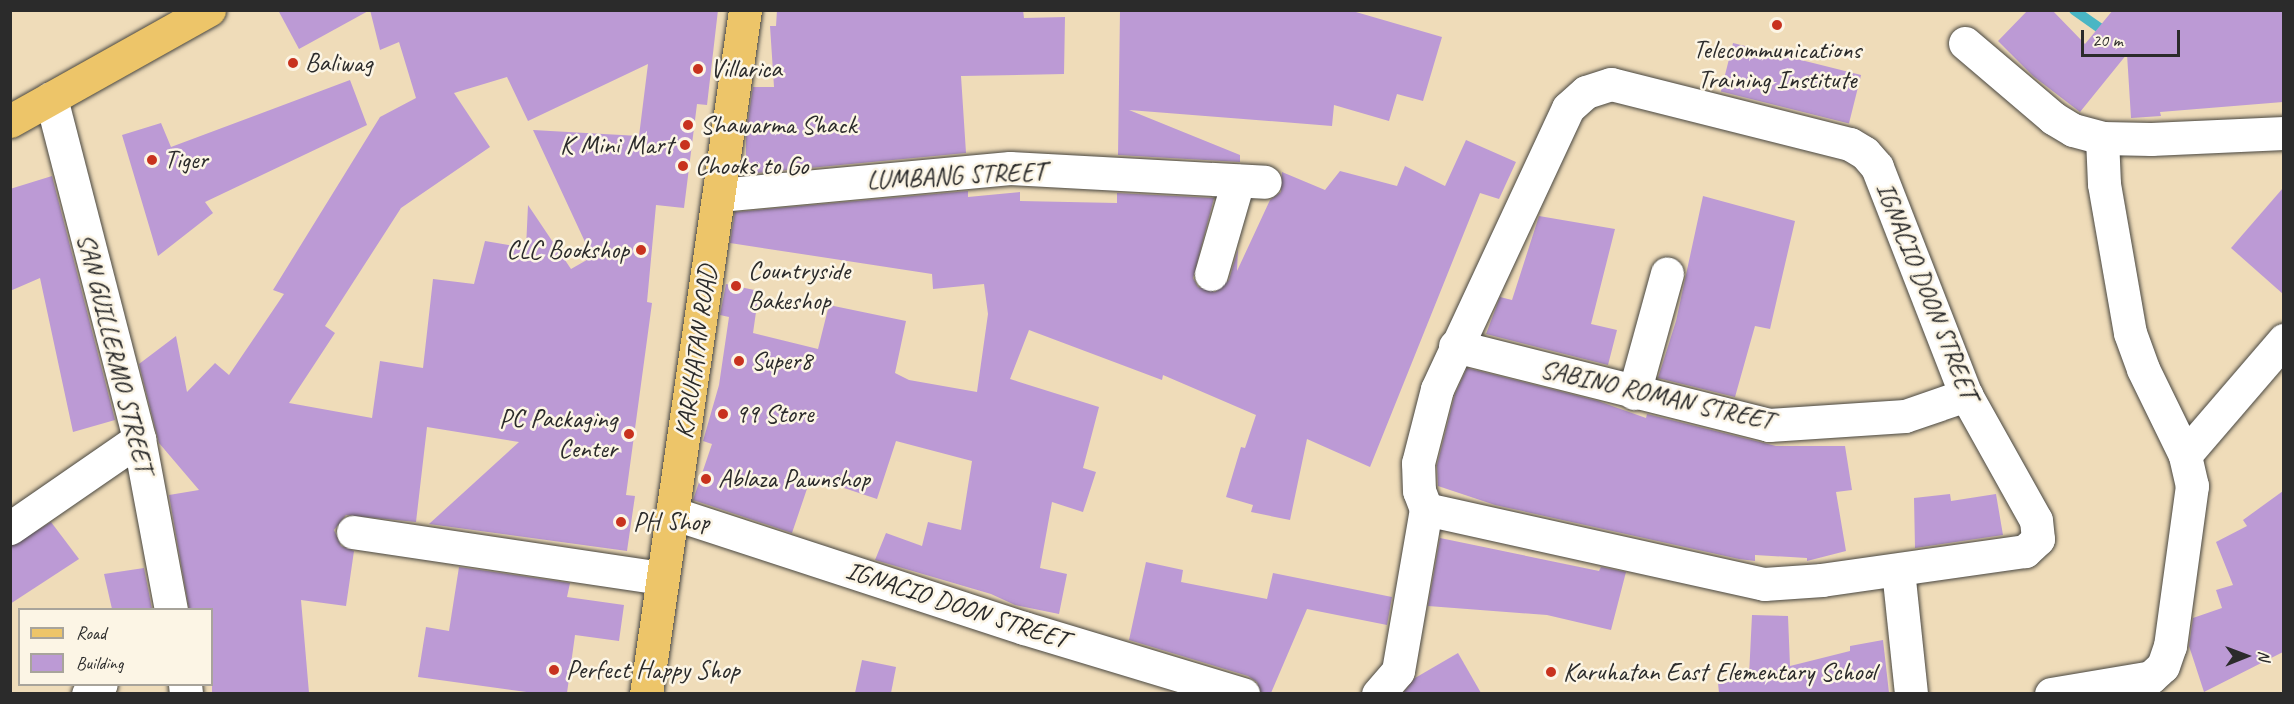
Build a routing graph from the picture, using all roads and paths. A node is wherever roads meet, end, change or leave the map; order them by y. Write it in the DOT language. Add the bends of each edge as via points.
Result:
graph roads {
  1 [pos="209,10"];
  2 [pos="745,10"];
  3 [pos="1965,43"];
  4 [pos="51,98"];
  5 [pos="10,121"];
  6 [pos="2283,133"];
  7 [pos="2102,138"];
  8 [pos="719,195"];
  9 [pos="1667,273"];
  10 [pos="1211,274"];
  11 [pos="2283,340"];
  12 [pos="1455,346"];
  13 [pos="1634,393"];
  14 [pos="1966,395"];
  15 [pos="139,439"];
  16 [pos="2185,455"];
  17 [pos="1426,509"];
  18 [pos="672,513"];
  19 [pos="10,528"];
  20 [pos="353,532"];
  21 [pos="1898,570"];
  22 [pos="662,578"];
  23 [pos="171,608"];
  24 [pos="2155,685"];
  25 [pos="646,693"];
  26 [pos="1243,693"];
  27 [pos="1378,693"];
  28 [pos="1911,693"];
  29 [pos="2051,693"];
  1 -- 4 [label="main road"];
  2 -- 8 [label="main road, KARUHATAN ROAD"];
  3 -- 7 [label="street" via="2053,118 2073,130"];
  4 -- 5 [label="main road"];
  4 -- 15 [label="street, SAN GUILLERMO STREET"];
  6 -- 7 [label="street"];
  7 -- 16 [label="street" via="2104,184 2130,333"];
  8 -- 10 [label="street, LUMBANG STREET" via="1010,168 1252,181"];
  8 -- 18 [label="main road, KARUHATAN ROAD"];
  9 -- 13 [label="street"];
  11 -- 16 [label="street"];
  12 -- 13 [label="street, SABINO ROMAN STREET"];
  12 -- 14 [label="street, IGNACIO DOON STREET" via="1568,108 1586,92 1611,84 1850,144 1865,153 1877,167"];
  12 -- 17 [label="street, IGNACIO DOON STREET" via="1437,389 1418,463 1419,491"];
  13 -- 14 [label="street, SABINO ROMAN STREET" via="1769,425 1905,416"];
  14 -- 21 [label="street, IGNACIO DOON STREET" via="2036,520 2038,539 2025,551"];
  15 -- 19 [label="street"];
  15 -- 23 [label="street, SAN GUILLERMO STREET"];
  16 -- 24 [label="street" via="2192,486 2170,646"];
  17 -- 21 [label="street, IGNACIO DOON STREET" via="1764,584"];
  17 -- 27 [label="street, IGNACIO DOON STREET" via="1398,671"];
  18 -- 22 [label="main road, KARUHATAN ROAD"];
  18 -- 26 [label="street, IGNACIO DOON STREET" via="1024,628"];
  20 -- 22 [label="street"];
  21 -- 28 [label="street"];
  22 -- 25 [label="main road, KARUHATAN ROAD"];
  24 -- 29 [label="street"];
}
